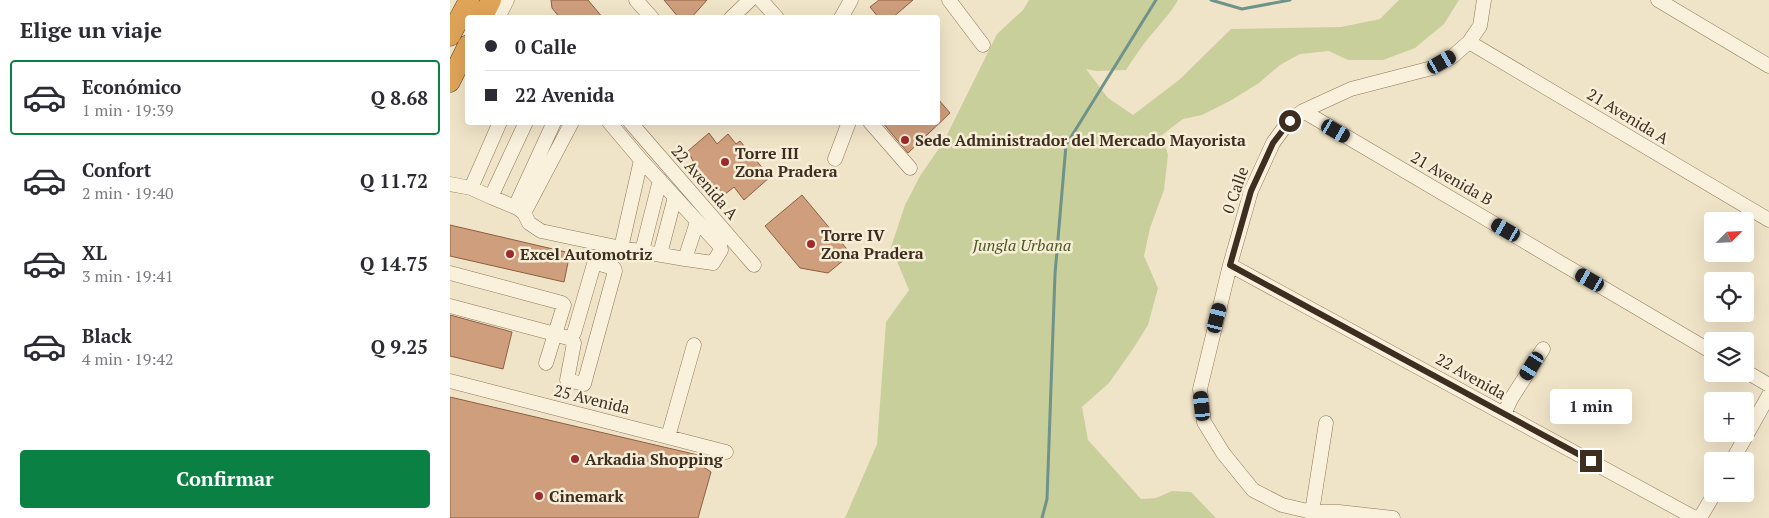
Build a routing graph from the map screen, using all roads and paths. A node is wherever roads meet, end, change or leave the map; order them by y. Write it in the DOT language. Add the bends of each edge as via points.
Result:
graph roads {
  1 [pos="469,0"];
  2 [pos="491,0"];
  3 [pos="507,0"];
  4 [pos="636,0"];
  5 [pos="750,0"];
  6 [pos="852,0"];
  7 [pos="948,0"];
  8 [pos="1484,0"];
  9 [pos="1658,0"];
  10 [pos="766,2"];
  11 [pos="484,15"];
  12 [pos="500,15"];
  13 [pos="649,15"];
  14 [pos="734,15"];
  15 [pos="774,15"];
  16 [pos="843,15"];
  17 [pos="450,36"];
  18 [pos="1469,42"];
  19 [pos="983,45"];
  20 [pos="465,54"];
  21 [pos="1769,66"];
  22 [pos="450,82"];
  23 [pos="1303,111"];
  24 [pos="499,125"];
  25 [pos="525,125"];
  26 [pos="553,125"];
  27 [pos="570,125"];
  28 [pos="612,125"];
  29 [pos="633,125"];
  30 [pos="848,125"];
  31 [pos="873,125"];
  32 [pos="835,159"];
  33 [pos="641,160"];
  34 [pos="910,168"];
  35 [pos="660,180"];
  36 [pos="450,184"];
  37 [pos="471,188"];
  38 [pos="491,197"];
  39 [pos="675,197"];
  40 [pos="519,210"];
  41 [pos="1769,220"];
  42 [pos="696,222"];
  43 [pos="620,248"];
  44 [pos="642,251"];
  45 [pos="660,254"];
  46 [pos="685,259"];
  47 [pos="754,264"];
  48 [pos="1230,265"];
  49 [pos="450,273"];
  50 [pos="450,306"];
  51 [pos="574,333"];
  52 [pos="555,334"];
  53 [pos="694,345"];
  54 [pos="1704,347"];
  55 [pos="1543,350"];
  56 [pos="546,363"];
  57 [pos="1754,376"];
  58 [pos="450,381"];
  59 [pos="1769,385"];
  60 [pos="1769,395"];
  61 [pos="1504,414"];
  62 [pos="1326,423"];
  63 [pos="668,437"];
  64 [pos="726,452"];
  65 [pos="1737,452"];
  66 [pos="1709,502"];
  67 [pos="1312,512"];
  68 [pos="1393,518"];
  69 [pos="1695,518"];
  70 [pos="1700,518"];
  1 -- 17 [label="highway"];
  2 -- 11 [label="highway"];
  3 -- 12 [label="street"];
  4 -- 13 [label="street"];
  5 -- 14 [label="street"];
  6 -- 16 [label="street"];
  7 -- 19 [label="street"];
  8 -- 18 [label="street, 0 Calle" via="1480,26"];
  9 -- 21 [label="street"];
  10 -- 15 [label="street"];
  18 -- 23 [label="street, 0 Calle" via="1432,68 1351,89"];
  18 -- 41 [label="street, 21 Avenida A"];
  20 -- 22 [label="highway"];
  23 -- 48 [label="street, 0 Calle" via="1290,121 1273,143 1262,166 1251,191"];
  23 -- 54 [label="street, 21 Avenida B"];
  24 -- 37 [label="street"];
  25 -- 38 [label="street"];
  26 -- 40 [label="street"];
  27 -- 40 [label="street"];
  28 -- 33 [label="street"];
  29 -- 47 [label="street, 22 Avenida A"];
  30 -- 32 [label="street"];
  31 -- 34 [label="street"];
  33 -- 35 [label="street"];
  33 -- 43 [label="street"];
  35 -- 39 [label="street"];
  35 -- 44 [label="street"];
  36 -- 37 [label="street"];
  37 -- 38 [label="street"];
  38 -- 40 [label="street"];
  39 -- 42 [label="street"];
  39 -- 45 [label="street"];
  40 -- 43 [label="street" via="541,231"];
  42 -- 46 [label="street"];
  42 -- 46 [label="street" via="721,250 714,263"];
  43 -- 44 [label="street"];
  44 -- 45 [label="street"];
  45 -- 46 [label="street"];
  48 -- 61 [label="street, 22 Avenida"];
  48 -- 67 [label="street, 0 Calle" via="1200,389 1204,422 1252,490 1282,505"];
  49 -- 52 [label="street" via="562,303 564,310"];
  50 -- 52 [label="street"];
  51 -- 52 [label="street" via="594,264 614,268 583,385 568,380 574,341"];
  52 -- 56 [label="street"];
  53 -- 63 [label="street"];
  55 -- 61 [label="street"];
  57 -- 59 [label="street"];
  58 -- 63 [label="street, 25 Avenida"];
  60 -- 65 [label="street"];
  61 -- 69 [label="street, 22 Avenida"];
  62 -- 67 [label="street"];
  63 -- 64 [label="street, 25 Avenida"];
  66 -- 70 [label="street"];
  67 -- 68 [label="street"];
}
